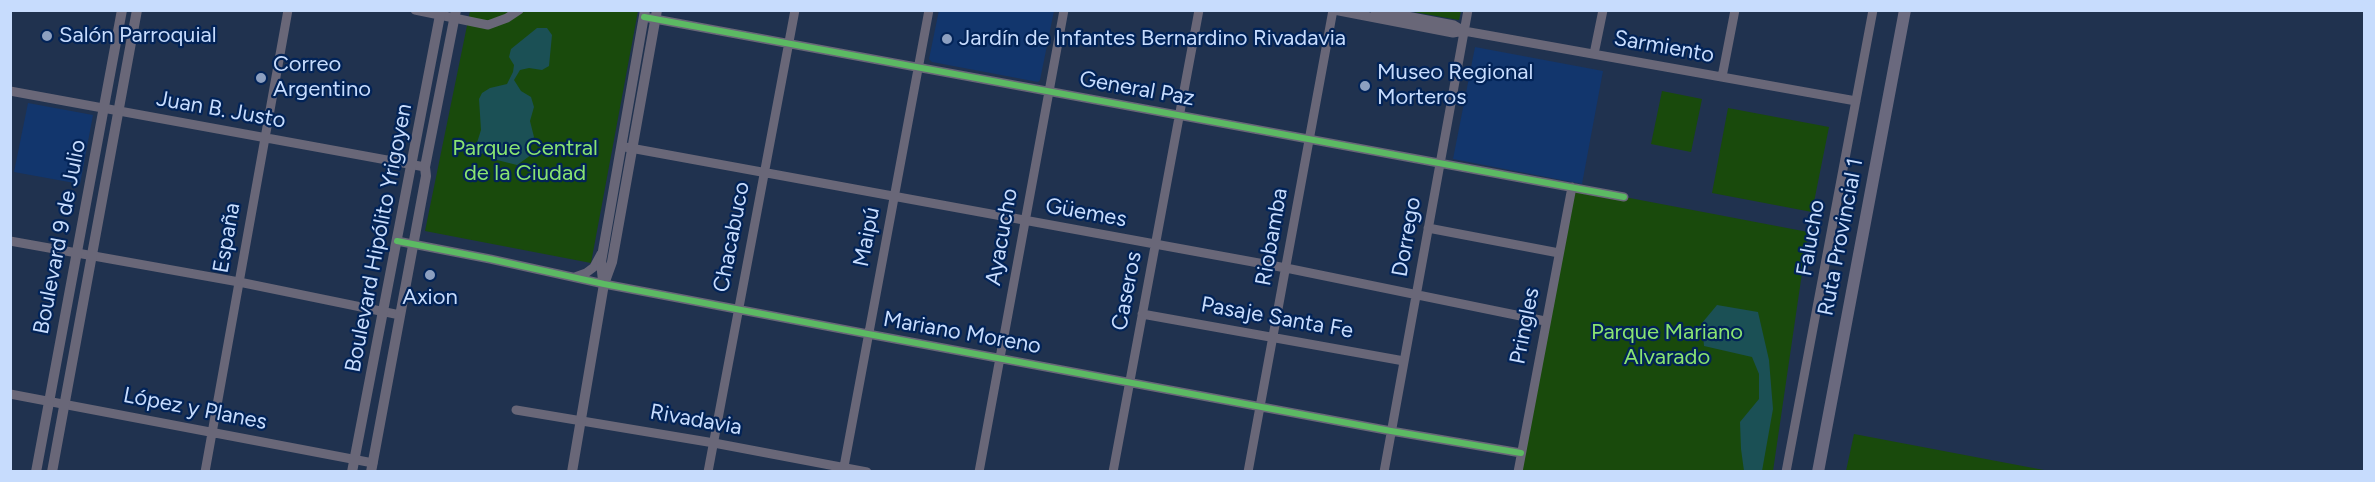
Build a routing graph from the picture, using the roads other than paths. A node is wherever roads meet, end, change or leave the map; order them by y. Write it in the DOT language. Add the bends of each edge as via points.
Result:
graph roads {
  1 [pos="122,10"];
  2 [pos="137,10"];
  3 [pos="288,10"];
  4 [pos="415,10"];
  5 [pos="519,10"];
  6 [pos="795,10"];
  7 [pos="929,10"];
  8 [pos="1064,10"];
  9 [pos="1199,10"];
  10 [pos="1333,10"];
  11 [pos="1375,10"];
  12 [pos="1468,10"];
  13 [pos="1602,10"];
  14 [pos="1735,10"];
  15 [pos="1873,10"];
  16 [pos="1905,10"];
  17 [pos="440,13"];
  18 [pos="455,14"];
  19 [pos="644,14"];
  20 [pos="656,15"];
  21 [pos="1464,31"];
  22 [pos="788,43"];
  23 [pos="1594,54"];
  24 [pos="918,68"];
  25 [pos="1722,77"];
  26 [pos="1049,91"];
  27 [pos="10,92"];
  28 [pos="1856,101"];
  29 [pos="104,108"];
  30 [pos="119,111"];
  31 [pos="1179,114"];
  32 [pos="265,138"];
  33 [pos="1310,139"];
  34 [pos="620,146"];
  35 [pos="632,148"];
  36 [pos="411,164"];
  37 [pos="1440,164"];
  38 [pos="425,166"];
  39 [pos="764,172"];
  40 [pos="1572,187"];
  41 [pos="894,196"];
  42 [pos="1624,197"];
  43 [pos="1025,222"];
  44 [pos="1428,228"];
  45 [pos="10,241"];
  46 [pos="397,241"];
  47 [pos="413,244"];
  48 [pos="1155,245"];
  49 [pos="603,251"];
  50 [pos="76,253"];
  51 [pos="1559,253"];
  52 [pos="92,256"];
  53 [pos="1286,268"];
  54 [pos="575,277"];
  55 [pos="239,282"];
  56 [pos="604,284"];
  57 [pos="1416,294"];
  58 [pos="738,310"];
  59 [pos="383,312"];
  60 [pos="1142,314"];
  61 [pos="400,315"];
  62 [pos="1545,321"];
  63 [pos="868,334"];
  64 [pos="1273,337"];
  65 [pos="1000,358"];
  66 [pos="1404,361"];
  67 [pos="1130,382"];
  68 [pos="10,394"];
  69 [pos="49,401"];
  70 [pos="64,404"];
  71 [pos="1260,406"];
  72 [pos="516,410"];
  73 [pos="581,420"];
  74 [pos="1391,431"];
  75 [pos="212,432"];
  76 [pos="714,443"];
  77 [pos="1521,453"];
  78 [pos="354,459"];
  79 [pos="372,467"];
  80 [pos="843,469"];
  81 [pos="36,471"];
  82 [pos="52,471"];
  83 [pos="205,471"];
  84 [pos="352,471"];
  85 [pos="572,471"];
  86 [pos="708,471"];
  87 [pos="867,471"];
  88 [pos="979,471"];
  89 [pos="1113,471"];
  90 [pos="1248,471"];
  91 [pos="1384,471"];
  92 [pos="1518,471"];
  93 [pos="1786,471"];
  94 [pos="1818,471"];
  1 -- 29 [label="street, Boulevard 9 de Julio"];
  2 -- 30 [label="street, Boulevard 9 de Julio"];
  3 -- 32 [label="street, España"];
  4 -- 17 [label="street"];
  5 -- 18 [label="street" via="488,24"];
  6 -- 22 [label="street, Chacabuco"];
  7 -- 24 [label="street, Maipú"];
  8 -- 26 [label="street, Ayacucho"];
  9 -- 31 [label="street, Caseros"];
  10 -- 21 [label="street, Sarmiento" via="1453,33"];
  10 -- 33 [label="street, Riobamba"];
  11 -- 21 [label="street, Sarmiento" via="1454,25"];
  12 -- 21 [label="street, Dorrego"];
  13 -- 23 [label="street"];
  14 -- 25 [label="street"];
  15 -- 28 [label="street, Falucho"];
  16 -- 94 [label="main road, Ruta Provincial 1"];
  17 -- 18 [label="street"];
  17 -- 36 [label="street, Boulevard Hipólito Yrigoyen"];
  18 -- 38 [label="street, Boulevard Hipólito Yrigoyen"];
  19 -- 20 [label="street, General Paz"];
  19 -- 34 [label="street"];
  20 -- 22 [label="street, General Paz"];
  20 -- 35 [label="street"];
  21 -- 23 [label="street, Sarmiento"];
  21 -- 37 [label="street, Dorrego"];
  22 -- 24 [label="street, General Paz"];
  22 -- 39 [label="street, Chacabuco"];
  23 -- 25 [label="street, Sarmiento"];
  24 -- 26 [label="street, General Paz"];
  24 -- 41 [label="street, Maipú"];
  25 -- 28 [label="street, Sarmiento"];
  26 -- 31 [label="street, General Paz"];
  26 -- 43 [label="street, Ayacucho"];
  27 -- 29 [label="street, Juan B. Justo"];
  28 -- 93 [label="street, Falucho"];
  29 -- 30 [label="street, Juan B. Justo"];
  29 -- 50 [label="street, Boulevard 9 de Julio"];
  30 -- 32 [label="street, Juan B. Justo"];
  30 -- 52 [label="street, Boulevard 9 de Julio"];
  31 -- 33 [label="street, General Paz"];
  31 -- 48 [label="street, Caseros"];
  32 -- 36 [label="street, Juan B. Justo"];
  32 -- 55 [label="street, España"];
  33 -- 37 [label="street, General Paz"];
  33 -- 53 [label="street, Riobamba"];
  34 -- 35 [label="street, Güemes"];
  34 -- 49 [label="street"];
  35 -- 39 [label="street, Güemes"];
  35 -- 56 [label="street" via="612,262"];
  36 -- 38 [label="street, Juan B. Justo"];
  36 -- 46 [label="street, Boulevard Hipólito Yrigoyen"];
  37 -- 40 [label="street, General Paz"];
  37 -- 44 [label="street, Dorrego"];
  38 -- 47 [label="street, Boulevard Hipólito Yrigoyen"];
  39 -- 41 [label="street, Güemes"];
  39 -- 58 [label="street, Chacabuco"];
  40 -- 42 [label="street, General Paz"];
  40 -- 51 [label="street, Pringles"];
  41 -- 43 [label="street, Güemes"];
  41 -- 63 [label="street, Maipú"];
  43 -- 48 [label="street, Güemes"];
  43 -- 65 [label="street, Ayacucho"];
  44 -- 51 [label="street"];
  44 -- 57 [label="street, Dorrego"];
  45 -- 50 [label="street"];
  46 -- 47 [label="street, Mariano Moreno"];
  46 -- 59 [label="street, Boulevard Hipólito Yrigoyen"];
  47 -- 54 [label="street, Mariano Moreno"];
  47 -- 61 [label="street, Boulevard Hipólito Yrigoyen"];
  48 -- 53 [label="street, Güemes"];
  48 -- 60 [label="street, Caseros"];
  49 -- 54 [label="street" via="594,267"];
  49 -- 56 [label="street"];
  50 -- 52 [label="street"];
  50 -- 69 [label="street, Boulevard 9 de Julio"];
  51 -- 62 [label="street, Pringles"];
  52 -- 55 [label="street"];
  52 -- 70 [label="street, Boulevard 9 de Julio"];
  53 -- 57 [label="street, Güemes"];
  53 -- 64 [label="street, Riobamba"];
  54 -- 56 [label="street, Mariano Moreno"];
  55 -- 59 [label="street"];
  55 -- 75 [label="street, España"];
  56 -- 58 [label="street, Mariano Moreno"];
  56 -- 73 [label="street"];
  57 -- 62 [label="street, Güemes"];
  57 -- 66 [label="street, Dorrego"];
  58 -- 63 [label="street, Mariano Moreno"];
  58 -- 76 [label="street, Chacabuco"];
  59 -- 61 [label="street"];
  59 -- 78 [label="street, Boulevard Hipólito Yrigoyen"];
  60 -- 64 [label="street, Pasaje Santa Fe"];
  60 -- 67 [label="street, Caseros"];
  61 -- 79 [label="street, Boulevard Hipólito Yrigoyen"];
  62 -- 77 [label="street, Pringles"];
  63 -- 65 [label="street, Mariano Moreno"];
  63 -- 80 [label="street, Maipú"];
  64 -- 66 [label="street, Pasaje Santa Fe"];
  64 -- 71 [label="street, Riobamba"];
  65 -- 67 [label="street, Mariano Moreno"];
  65 -- 88 [label="street, Ayacucho"];
  66 -- 74 [label="street, Dorrego"];
  67 -- 71 [label="street, Mariano Moreno"];
  67 -- 89 [label="street, Caseros"];
  68 -- 69 [label="street, López y Planes"];
  69 -- 70 [label="street, López y Planes"];
  69 -- 81 [label="street, Boulevard 9 de Julio"];
  70 -- 75 [label="street, López y Planes"];
  70 -- 82 [label="street, Boulevard 9 de Julio"];
  71 -- 74 [label="street, Mariano Moreno"];
  71 -- 90 [label="street, Riobamba"];
  72 -- 73 [label="street, Rivadavia"];
  73 -- 76 [label="street, Rivadavia"];
  73 -- 85 [label="street"];
  74 -- 77 [label="street, Mariano Moreno"];
  74 -- 91 [label="street, Dorrego"];
  75 -- 78 [label="street, López y Planes"];
  75 -- 83 [label="street, España"];
  76 -- 80 [label="street, Rivadavia"];
  76 -- 86 [label="street, Chacabuco"];
  77 -- 92 [label="street, Pringles"];
  78 -- 79 [label="street, López y Planes"];
  78 -- 84 [label="street, Boulevard Hipólito Yrigoyen"];
  80 -- 87 [label="street, Rivadavia"];
}
